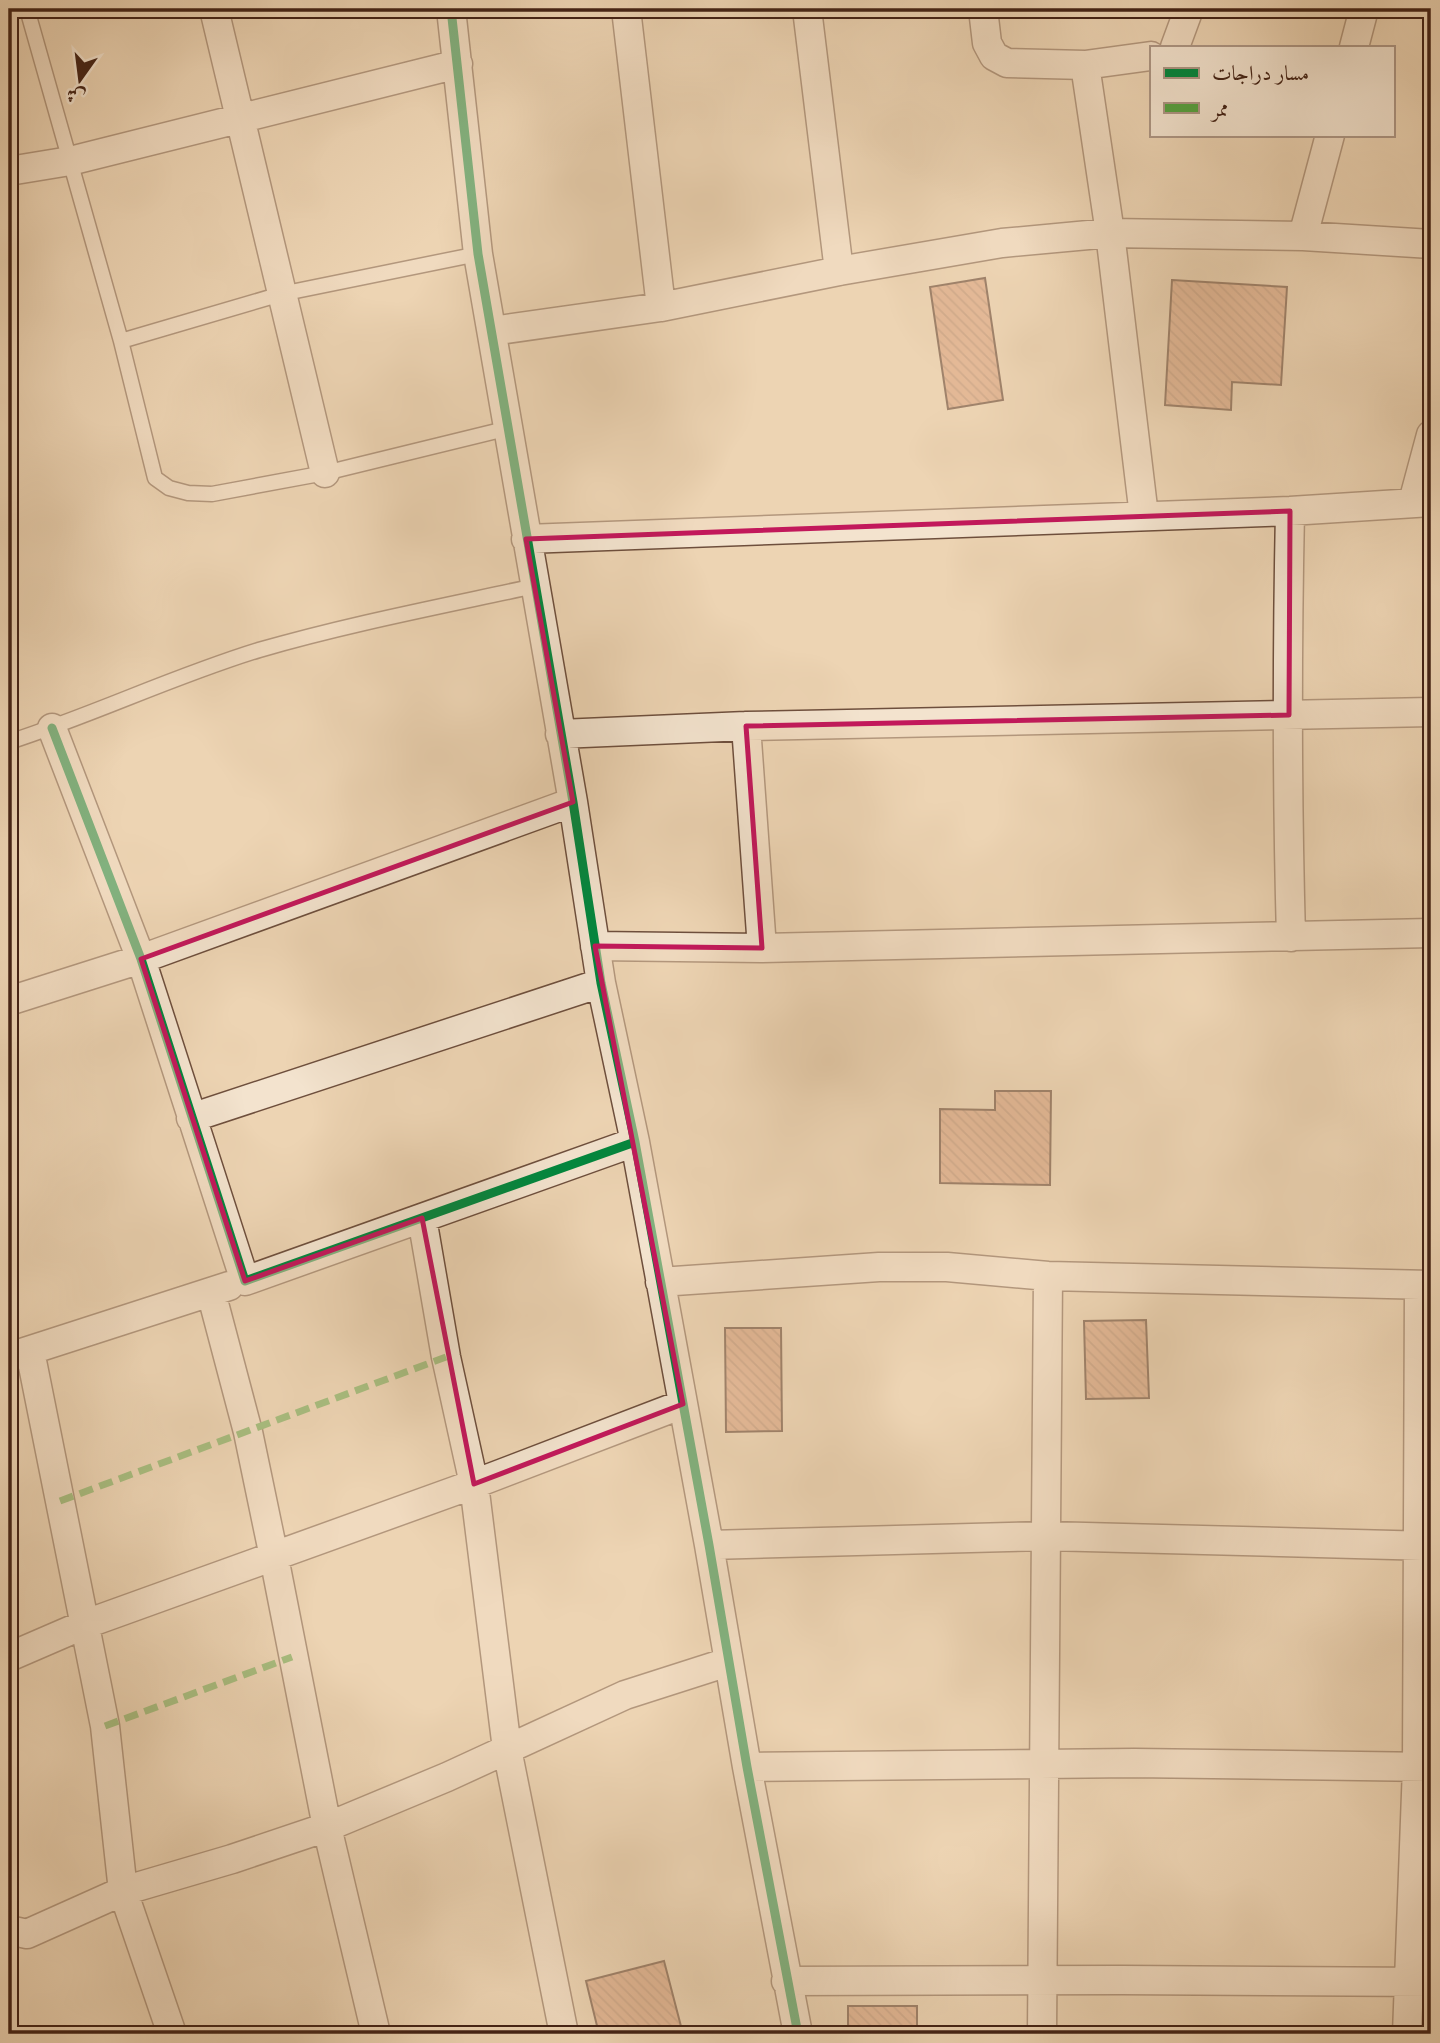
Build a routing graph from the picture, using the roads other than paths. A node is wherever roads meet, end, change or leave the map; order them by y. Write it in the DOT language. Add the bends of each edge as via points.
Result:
graph roads {
  1 [pos="27,9"];
  2 [pos="214,9"];
  3 [pos="451,9"];
  4 [pos="626,9"];
  5 [pos="807,9"];
  6 [pos="983,9"];
  7 [pos="1189,9"];
  8 [pos="1364,9"];
  9 [pos="1175,46"];
  10 [pos="1354,46"];
  11 [pos="1150,56"];
  12 [pos="458,64"];
  13 [pos="1085,65"];
  14 [pos="239,119"];
  15 [pos="1330,136"];
  16 [pos="69,161"];
  17 [pos="9,171"];
  18 [pos="1110,233"];
  19 [pos="1303,236"];
  20 [pos="1431,244"];
  21 [pos="478,254"];
  22 [pos="839,271"];
  23 [pos="281,294"];
  24 [pos="661,307"];
  25 [pos="492,331"];
  26 [pos="121,341"];
  27 [pos="509,428"];
  28 [pos="1431,435"];
  29 [pos="325,473"];
  30 [pos="1422,502"];
  31 [pos="1290,511"];
  32 [pos="1144,516"];
  33 [pos="526,538"];
  34 [pos="535,586"];
  35 [pos="1431,712"];
  36 [pos="1289,715"];
  37 [pos="746,726"];
  38 [pos="52,728"];
  39 [pos="559,734"];
  40 [pos="9,742"];
  41 [pos="573,802"];
  42 [pos="1431,933"];
  43 [pos="1291,937"];
  44 [pos="595,946"];
  45 [pos="762,948"];
  46 [pos="141,959"];
  47 [pos="601,984"];
  48 [pos="9,1001"];
  49 [pos="191,1118"];
  50 [pos="635,1142"];
  51 [pos="422,1218"];
  52 [pos="1048,1276"];
  53 [pos="246,1281"];
  54 [pos="660,1282"];
  55 [pos="1425,1285"];
  56 [pos="211,1292"];
  57 [pos="19,1354"];
  58 [pos="683,1404"];
  59 [pos="474,1485"];
  60 [pos="1047,1536"];
  61 [pos="709,1545"];
  62 [pos="1425,1546"];
  63 [pos="275,1557"];
  64 [pos="83,1625"];
  65 [pos="9,1657"];
  66 [pos="729,1662"];
  67 [pos="507,1749"];
  68 [pos="1044,1764"];
  69 [pos="747,1767"];
  70 [pos="1424,1767"];
  71 [pos="327,1827"];
  72 [pos="123,1891"];
  73 [pos="9,1930"];
  74 [pos="1044,1980"];
  75 [pos="786,1981"];
  76 [pos="1420,1982"];
  77 [pos="172,2034"];
  78 [pos="376,2034"];
  79 [pos="564,2034"];
  80 [pos="798,2034"];
  81 [pos="1042,2034"];
  82 [pos="1407,2034"];
  1 -- 16 [label="lane"];
  2 -- 14 [label="street"];
  3 -- 12 [label="street"];
  4 -- 24 [label="street"];
  5 -- 22 [label="street"];
  6 -- 13 [label="street" via="987,43 995,56 1007,62"];
  7 -- 9 [label="street"];
  8 -- 10 [label="street"];
  11 -- 13 [label="street"];
  12 -- 14 [label="street"];
  12 -- 21 [label="street"];
  13 -- 18 [label="street"];
  14 -- 16 [label="street"];
  14 -- 23 [label="street"];
  15 -- 19 [label="street"];
  16 -- 17 [label="street"];
  16 -- 26 [label="lane"];
  18 -- 19 [label="street"];
  18 -- 22 [label="street" via="1002,243"];
  18 -- 32 [label="street"];
  19 -- 20 [label="street"];
  21 -- 23 [label="lane"];
  21 -- 25 [label="street"];
  22 -- 24 [label="street"];
  23 -- 26 [label="lane"];
  23 -- 29 [label="street"];
  24 -- 25 [label="street"];
  25 -- 27 [label="street"];
  26 -- 29 [label="lane" via="155,478 169,488 212,494"];
  27 -- 29 [label="lane"];
  27 -- 33 [label="street"];
  28 -- 30 [label="street"];
  30 -- 31 [label="street"];
  31 -- 32 [label="street"];
  31 -- 36 [label="street"];
  32 -- 33 [label="street"];
  33 -- 34 [label="street"];
  34 -- 38 [label="lane" via="258,650"];
  34 -- 39 [label="street"];
  35 -- 36 [label="street"];
  36 -- 37 [label="street"];
  36 -- 43 [label="street"];
  37 -- 39 [label="street"];
  37 -- 45 [label="street"];
  38 -- 40 [label="lane"];
  38 -- 46 [label="street"];
  39 -- 41 [label="street"];
  41 -- 44 [label="street"];
  41 -- 46 [label="street"];
  42 -- 43 [label="street"];
  43 -- 45 [label="street"];
  44 -- 45 [label="street"];
  44 -- 47 [label="street"];
  46 -- 48 [label="street"];
  46 -- 49 [label="street"];
  47 -- 49 [label="street"];
  47 -- 50 [label="street"];
  49 -- 53 [label="street"];
  50 -- 51 [label="street"];
  50 -- 54 [label="street"];
  51 -- 53 [label="street"];
  51 -- 59 [label="street"];
  52 -- 54 [label="street" via="947,1267 879,1267"];
  52 -- 55 [label="street"];
  52 -- 60 [label="street"];
  53 -- 56 [label="street"];
  54 -- 58 [label="street"];
  55 -- 62 [label="street"];
  56 -- 57 [label="street"];
  56 -- 63 [label="street"];
  57 -- 64 [label="street"];
  58 -- 59 [label="street"];
  58 -- 61 [label="street"];
  59 -- 63 [label="street"];
  59 -- 67 [label="street"];
  60 -- 61 [label="street"];
  60 -- 62 [label="street"];
  60 -- 68 [label="street"];
  61 -- 66 [label="street"];
  62 -- 70 [label="street"];
  63 -- 64 [label="street"];
  63 -- 71 [label="street"];
  64 -- 65 [label="street"];
  64 -- 72 [label="street" via="105,1726"];
  66 -- 67 [label="street" via="625,1695"];
  66 -- 69 [label="street"];
  67 -- 71 [label="street"];
  67 -- 79 [label="street"];
  68 -- 69 [label="street"];
  68 -- 70 [label="street"];
  68 -- 74 [label="street"];
  69 -- 75 [label="street"];
  70 -- 76 [label="street"];
  71 -- 72 [label="street"];
  71 -- 78 [label="street"];
  72 -- 73 [label="street" via="27,1934"];
  72 -- 77 [label="street"];
  74 -- 75 [label="street"];
  74 -- 76 [label="street"];
  74 -- 81 [label="street"];
  75 -- 80 [label="street"];
  76 -- 82 [label="street"];
}
